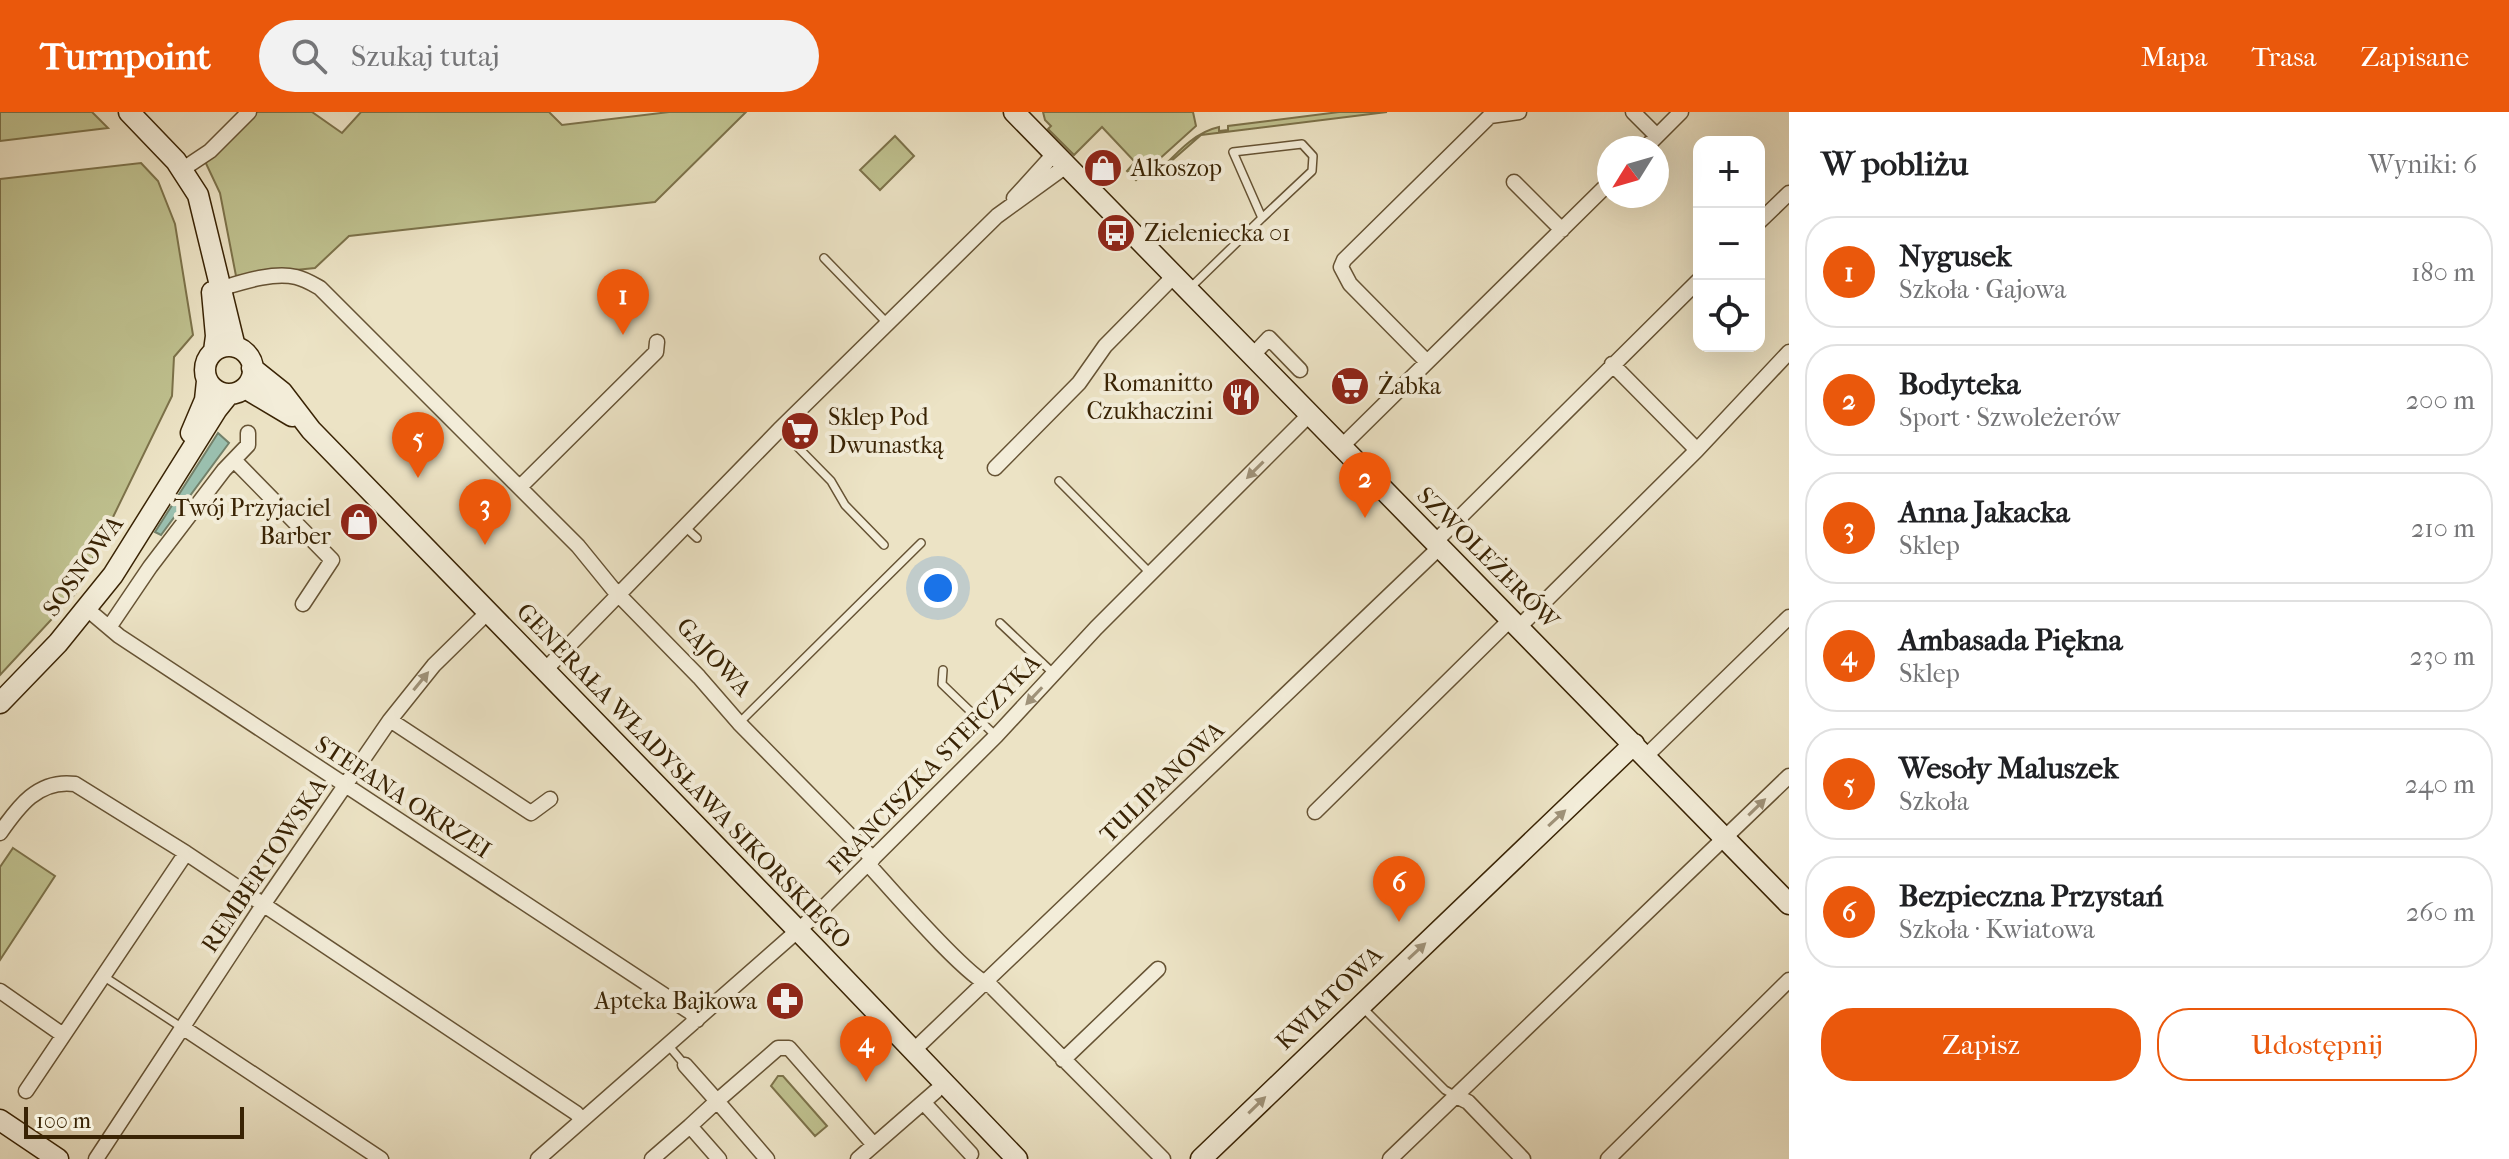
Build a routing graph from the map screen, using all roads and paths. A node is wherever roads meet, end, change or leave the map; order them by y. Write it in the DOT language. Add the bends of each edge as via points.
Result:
graph roads {
  1 [pos="129,112"];
  2 [pos="249,112"];
  3 [pos="1519,112"];
  4 [pos="1633,112"];
  5 [pos="1681,112"];
  6 [pos="1022,115"];
  7 [pos="1657,136"];
  8 [pos="1060,160"];
  9 [pos="183,169"];
  10 [pos="1514,182"];
  11 [pos="1789,193"];
  12 [pos="1597,195"];
  13 [pos="1765,216"];
  14 [pos="1262,218"];
  15 [pos="1562,230"];
  16 [pos="824,258"];
  17 [pos="1181,283"];
  18 [pos="1693,286"];
  19 [pos="217,289"];
  20 [pos="888,324"];
  21 [pos="657,342"];
  22 [pos="235,347"];
  23 [pos="214,351"];
  24 [pos="1789,352"];
  25 [pos="1252,356"];
  26 [pos="1427,362"];
  27 [pos="1612,364"];
  28 [pos="252,368"];
  29 [pos="1300,370"];
  30 [pos="207,381"];
  31 [pos="237,391"];
  32 [pos="1309,415"];
  33 [pos="780,429"];
  34 [pos="311,430"];
  35 [pos="248,433"];
  36 [pos="1352,440"];
  37 [pos="1697,450"];
  38 [pos="234,460"];
  39 [pos="995,468"];
  40 [pos="1059,481"];
  41 [pos="520,487"];
  42 [pos="168,488"];
  43 [pos="684,526"];
  44 [pos="697,538"];
  45 [pos="921,543"];
  46 [pos="1437,544"];
  47 [pos="884,545"];
  48 [pos="1152,575"];
  49 [pos="618,594"];
  50 [pos="303,604"];
  51 [pos="87,609"];
  52 [pos="488,612"];
  53 [pos="1789,617"];
  54 [pos="1000,623"];
  55 [pos="1515,623"];
  56 [pos="110,626"];
  57 [pos="545,670"];
  58 [pos="943,670"];
  59 [pos="1054,674"];
  60 [pos="0,703"];
  61 [pos="390,720"];
  62 [pos="739,723"];
  63 [pos="996,736"];
  64 [pos="1640,750"];
  65 [pos="1789,776"];
  66 [pos="344,784"];
  67 [pos="550,799"];
  68 [pos="1315,812"];
  69 [pos="0,833"];
  70 [pos="1725,838"];
  71 [pos="186,853"];
  72 [pos="862,866"];
  73 [pos="1789,904"];
  74 [pos="263,905"];
  75 [pos="798,930"];
  76 [pos="1158,969"];
  77 [pos="103,976"];
  78 [pos="1789,980"];
  79 [pos="982,983"];
  80 [pos="0,991"];
  81 [pos="1360,1004"];
  82 [pos="697,1020"];
  83 [pos="182,1027"];
  84 [pos="63,1035"];
  85 [pos="668,1045"];
  86 [pos="914,1050"];
  87 [pos="1063,1060"];
  88 [pos="685,1065"];
  89 [pos="941,1087"];
  90 [pos="26,1091"];
  91 [pos="1456,1096"];
  92 [pos="717,1101"];
  93 [pos="924,1103"];
  94 [pos="582,1120"];
  95 [pos="2,1126"];
  96 [pos="690,1126"];
  97 [pos="874,1145"];
  98 [pos="971,1154"];
  99 [pos="103,1157"];
  100 [pos="58,1159"];
  101 [pos="381,1159"];
  102 [pos="538,1159"];
  103 [pos="652,1159"];
  104 [pos="719,1159"];
  105 [pos="767,1159"];
  106 [pos="858,1159"];
  107 [pos="1017,1159"];
  108 [pos="1163,1159"];
  109 [pos="1201,1159"];
  110 [pos="1390,1159"];
  111 [pos="1523,1159"];
  112 [pos="1608,1159"];
  1 -- 9 [label="street"];
  2 -- 9 [label="street" via="210,151"];
  3 -- 26 [label="street" via="1490,116 1341,267 1350,284"];
  4 -- 7 [label="street"];
  5 -- 7 [label="street"];
  6 -- 8 [label="street, SZWOLEŻERÓW"];
  8 -- 17 [label="street, SZWOLEŻERÓW"];
  8 -- 20 [label="street"];
  9 -- 19 [label="street" via="198,195"];
  10 -- 15 [label="street"];
  11 -- 13 [label="street"];
  12 -- 15 [label="street"];
  14 -- 14 [label="lane" via="1233,152 1302,144 1313,156 1312,171"];
  14 -- 17 [label="lane"];
  15 -- 26 [label="street"];
  16 -- 20 [label="lane"];
  17 -- 25 [label="street, SZWOLEŻERÓW"];
  17 -- 39 [label="street" via="1105,346 1079,383"];
  18 -- 27 [label="street, TULIPANOWA"];
  19 -- 22 [label="street"];
  19 -- 23 [label="street"];
  19 -- 41 [label="street, GAJOWA" via="285,276 320,288"];
  20 -- 33 [label="street"];
  21 -- 41 [label="street" via="656,352"];
  22 -- 23 [label="street"];
  22 -- 28 [label="street" via="249,357"];
  23 -- 30 [label="street" via="205,364"];
  24 -- 37 [label="street"];
  25 -- 29 [label="street" via="1269,338"];
  25 -- 32 [label="street, SZWOLEŻERÓW"];
  26 -- 36 [label="street"];
  27 -- 37 [label="street"];
  27 -- 46 [label="street, TULIPANOWA" via="1550,435"];
  28 -- 31 [label="street" via="251,379"];
  28 -- 34 [label="street, GENERAŁA WŁADYSŁAWA SIKORSKIEGO" via="282,392"];
  30 -- 31 [label="street" via="213,389"];
  30 -- 42 [label="street, SOSNOWA" via="205,400"];
  31 -- 34 [label="street, GENERAŁA WŁADYSŁAWA SIKORSKIEGO" via="277,405"];
  31 -- 42 [label="street, SOSNOWA" via="222,401"];
  32 -- 36 [label="street, SZWOLEŻERÓW"];
  32 -- 48 [label="street, FRANCISZKA STEFCZYKA, one-way"];
  33 -- 43 [label="street"];
  33 -- 47 [label="lane"];
  34 -- 52 [label="street, GENERAŁA WŁADYSŁAWA SIKORSKIEGO"];
  35 -- 38 [label="street" via="248,445"];
  36 -- 46 [label="street, SZWOLEŻERÓW"];
  37 -- 55 [label="street"];
  38 -- 50 [label="street" via="332,560"];
  38 -- 56 [label="street"];
  40 -- 48 [label="lane"];
  41 -- 49 [label="street, GAJOWA"];
  42 -- 51 [label="street, SOSNOWA"];
  43 -- 44 [label="lane"];
  43 -- 49 [label="street"];
  45 -- 62 [label="lane"];
  46 -- 55 [label="street, SZWOLEŻERÓW"];
  46 -- 79 [label="street, TULIPANOWA"];
  48 -- 59 [label="street, FRANCISZKA STEFCZYKA"];
  49 -- 57 [label="street"];
  49 -- 62 [label="street, GAJOWA"];
  51 -- 56 [label="street, STEFANA OKRZEI"];
  51 -- 60 [label="street, SOSNOWA"];
  52 -- 57 [label="street, GENERAŁA WŁADYSŁAWA SIKORSKIEGO"];
  61 -- 52 [label="street, REMBERTOWSKA, one-way" via="434,665"];
  53 -- 64 [label="street, KWIATOWA"];
  54 -- 59 [label="lane"];
  55 -- 64 [label="street, SZWOLEŻERÓW"];
  55 -- 68 [label="street"];
  56 -- 66 [label="street, STEFANA OKRZEI"];
  57 -- 75 [label="street, GENERAŁA WŁADYSŁAWA SIKORSKIEGO"];
  58 -- 63 [label="lane" via="942,684"];
  59 -- 63 [label="street, FRANCISZKA STEFCZYKA, one-way"];
  61 -- 66 [label="street, REMBERTOWSKA"];
  61 -- 67 [label="street" via="531,813"];
  62 -- 72 [label="street, GAJOWA" via="842,819"];
  63 -- 72 [label="street, FRANCISZKA STEFCZYKA"];
  64 -- 70 [label="street, SZWOLEŻERÓW"];
  81 -- 64 [label="street, KWIATOWA, one-way"];
  70 -- 65 [label="street, one-way"];
  66 -- 74 [label="street, REMBERTOWSKA"];
  66 -- 82 [label="street, STEFANA OKRZEI"];
  69 -- 71 [label="street" via="30,795 66,782"];
  70 -- 73 [label="street, SZWOLEŻERÓW"];
  70 -- 91 [label="street"];
  71 -- 74 [label="street"];
  71 -- 77 [label="street"];
  72 -- 75 [label="street, FRANCISZKA STEFCZYKA"];
  72 -- 79 [label="street, GAJOWA"];
  74 -- 83 [label="street, REMBERTOWSKA"];
  74 -- 94 [label="street"];
  75 -- 82 [label="street, FRANCISZKA STEFCZYKA"];
  75 -- 86 [label="street, GENERAŁA WŁADYSŁAWA SIKORSKIEGO"];
  76 -- 87 [label="street"];
  77 -- 83 [label="lane"];
  77 -- 84 [label="street"];
  78 -- 112 [label="street"];
  79 -- 86 [label="street, TULIPANOWA"];
  79 -- 87 [label="street, GAJOWA" via="991,986"];
  80 -- 84 [label="street"];
  81 -- 91 [label="lane"];
  109 -- 81 [label="street, KWIATOWA, one-way"];
  82 -- 85 [label="street, FRANCISZKA STEFCZYKA"];
  83 -- 99 [label="street, REMBERTOWSKA"];
  83 -- 101 [label="street"];
  84 -- 90 [label="street"];
  85 -- 88 [label="lane"];
  85 -- 94 [label="street, FRANCISZKA STEFCZYKA"];
  86 -- 89 [label="street, GENERAŁA WŁADYSŁAWA SIKORSKIEGO"];
  87 -- 108 [label="street, GAJOWA"];
  88 -- 92 [label="street"];
  89 -- 93 [label="street"];
  89 -- 107 [label="street, GENERAŁA WŁADYSŁAWA SIKORSKIEGO"];
  91 -- 110 [label="street"];
  91 -- 111 [label="street"];
  92 -- 96 [label="street"];
  92 -- 97 [label="street" via="778,1048 789,1048"];
  92 -- 105 [label="street"];
  93 -- 97 [label="street"];
  93 -- 98 [label="street"];
  94 -- 102 [label="street, FRANCISZKA STEFCZYKA"];
  95 -- 100 [label="street"];
  96 -- 103 [label="street"];
  96 -- 104 [label="street"];
  97 -- 106 [label="street"];
}
